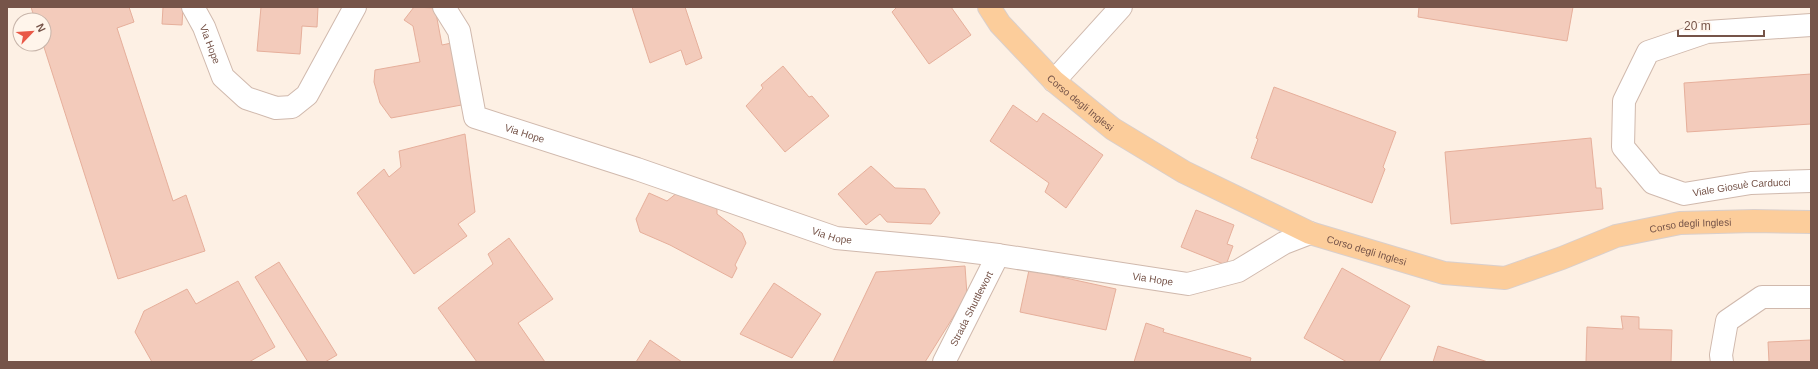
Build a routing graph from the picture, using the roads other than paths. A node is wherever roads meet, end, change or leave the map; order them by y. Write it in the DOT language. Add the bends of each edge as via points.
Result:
graph roads {
  1 [pos="193,7"];
  2 [pos="355,7"];
  3 [pos="444,7"];
  4 [pos="989,7"];
  5 [pos="1121,7"];
  6 [pos="1811,25"];
  7 [pos="1054,81"];
  8 [pos="1811,181"];
  9 [pos="1811,222"];
  10 [pos="1310,233"];
  11 [pos="998,254"];
  12 [pos="1811,297"];
  13 [pos="944,362"];
  14 [pos="1722,362"];
  1 -- 2 [label="street, Via Hope" via="204,27 223,77 246,98 276,108 292,107 307,95"];
  3 -- 11 [label="street, Via Hope" via="459,31 475,117 637,169 836,238"];
  4 -- 7 [label="main road, Corso degli Inglesi" via="1000,24"];
  5 -- 7 [label="street"];
  6 -- 8 [label="street, Viale Giosuè Carducci" via="1707,32 1648,52 1624,101 1623,147 1652,183 1684,194 1751,183"];
  7 -- 10 [label="main road, Corso degli Inglesi" via="1113,129 1184,172"];
  9 -- 10 [label="main road, Corso degli Inglesi" via="1680,223 1616,236 1505,278 1444,273"];
  10 -- 11 [label="street, Via Hope" via="1284,243 1238,271 1188,284"];
  11 -- 13 [label="street, Strada Shuttlewort"];
  12 -- 14 [label="street" via="1762,297 1727,321"];
}
